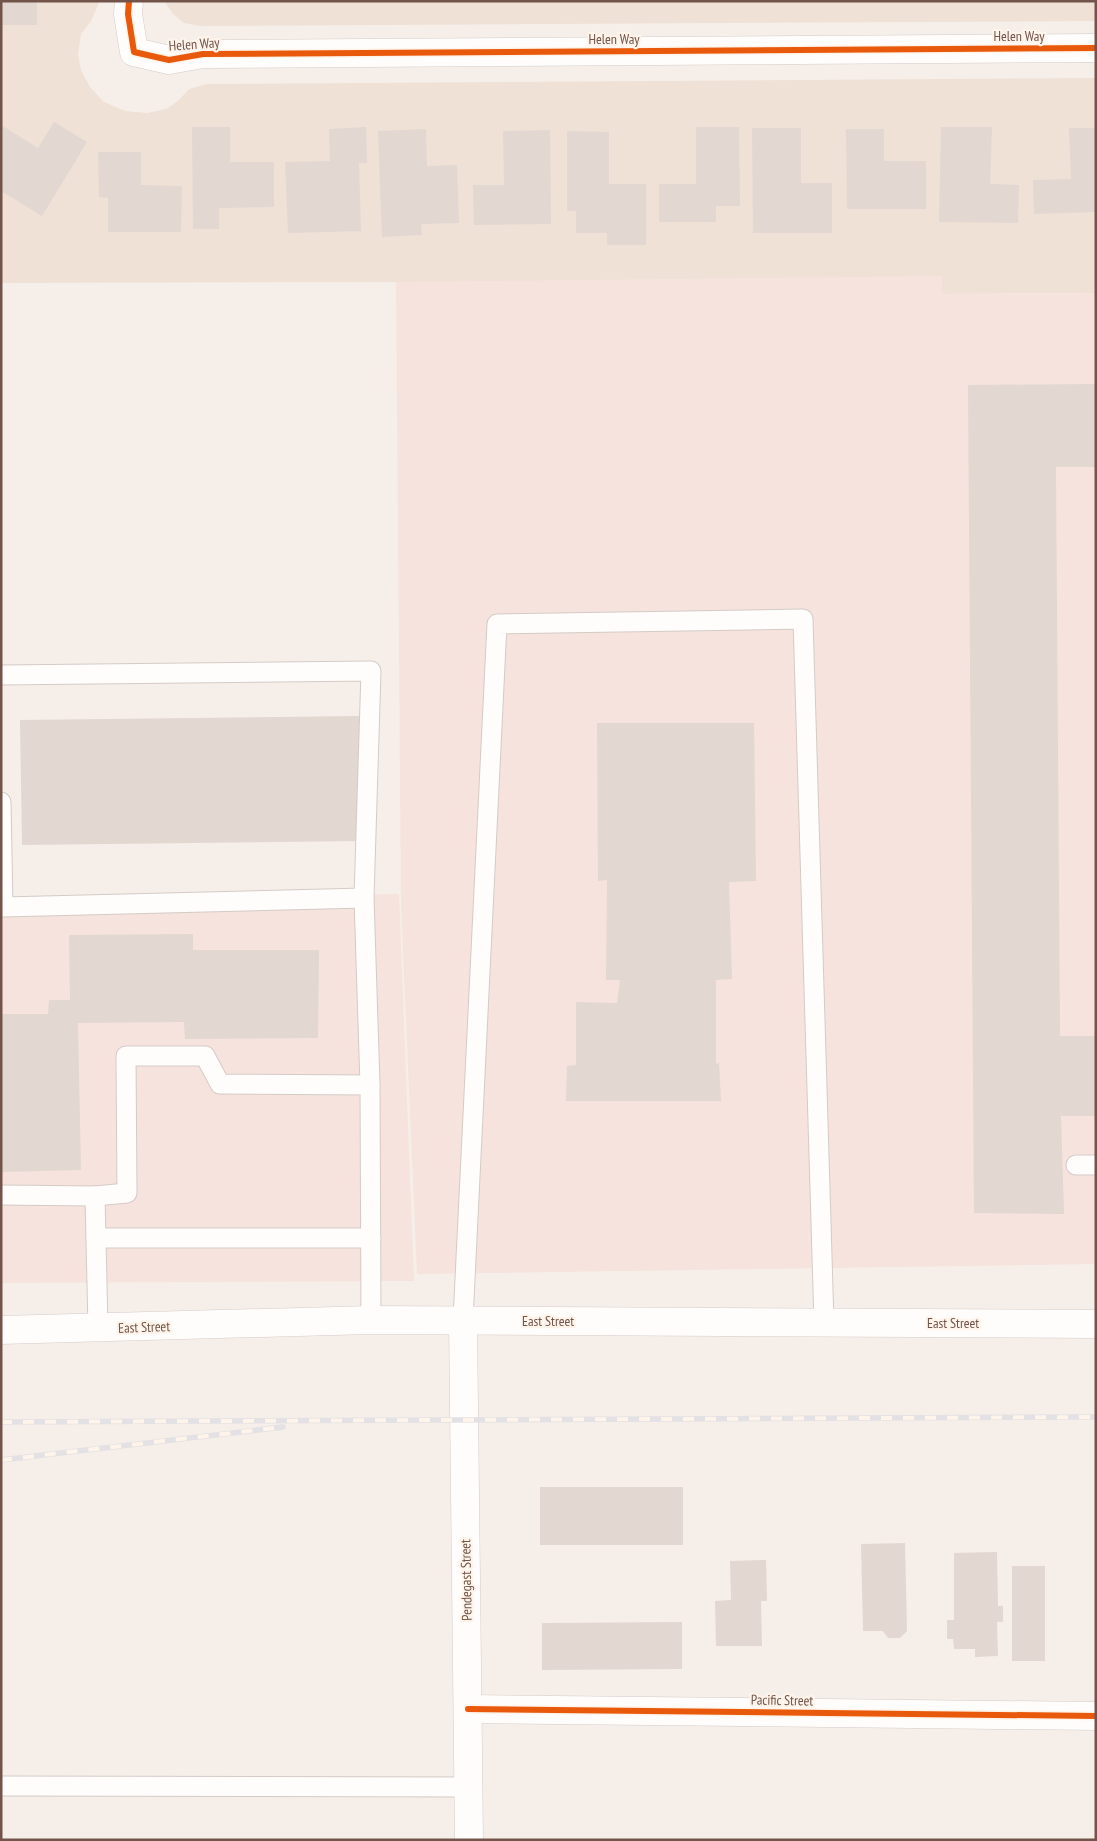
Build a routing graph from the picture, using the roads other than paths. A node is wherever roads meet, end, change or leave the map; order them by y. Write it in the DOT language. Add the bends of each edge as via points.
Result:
graph roads {
  1 [pos="129,1"];
  2 [pos="1096,48"];
  3 [pos="1,675"];
  4 [pos="1,802"];
  5 [pos="364,898"];
  6 [pos="2,910"];
  7 [pos="370,1084"];
  8 [pos="1096,1164"];
  9 [pos="1076,1165"];
  10 [pos="1,1195"];
  11 [pos="95,1196"];
  12 [pos="96,1238"];
  13 [pos="371,1238"];
  14 [pos="371,1320"];
  15 [pos="463,1320"];
  16 [pos="824,1323"];
  17 [pos="1096,1324"];
  18 [pos="98,1328"];
  19 [pos="1,1330"];
  20 [pos="468,1709"];
  21 [pos="1096,1716"];
  22 [pos="1,1786"];
  23 [pos="469,1787"];
  24 [pos="469,1840"];
  1 -- 2 [label="street, Helen Way" via="134,52 169,60 213,54"];
  3 -- 5 [label="lane" via="371,671"];
  4 -- 6 [label="lane"];
  5 -- 6 [label="lane"];
  5 -- 7 [label="lane"];
  7 -- 11 [label="lane" via="220,1084 205,1056 126,1056 127,1192"];
  7 -- 13 [label="lane"];
  8 -- 9 [label="lane"];
  10 -- 11 [label="lane"];
  11 -- 12 [label="lane"];
  12 -- 13 [label="lane"];
  12 -- 18 [label="lane"];
  13 -- 14 [label="lane"];
  14 -- 15 [label="street, East Street"];
  14 -- 18 [label="street, East Street"];
  15 -- 16 [label="street, East Street"];
  15 -- 16 [label="lane" via="497,624 803,619"];
  15 -- 20 [label="street, Pendegast Street"];
  16 -- 17 [label="street, East Street"];
  18 -- 19 [label="street, East Street"];
  20 -- 21 [label="street, Pacific Street"];
  20 -- 23 [label="street, Pendegast Street"];
  22 -- 23 [label="lane"];
  23 -- 24 [label="street, Pendegast Street"];
}
